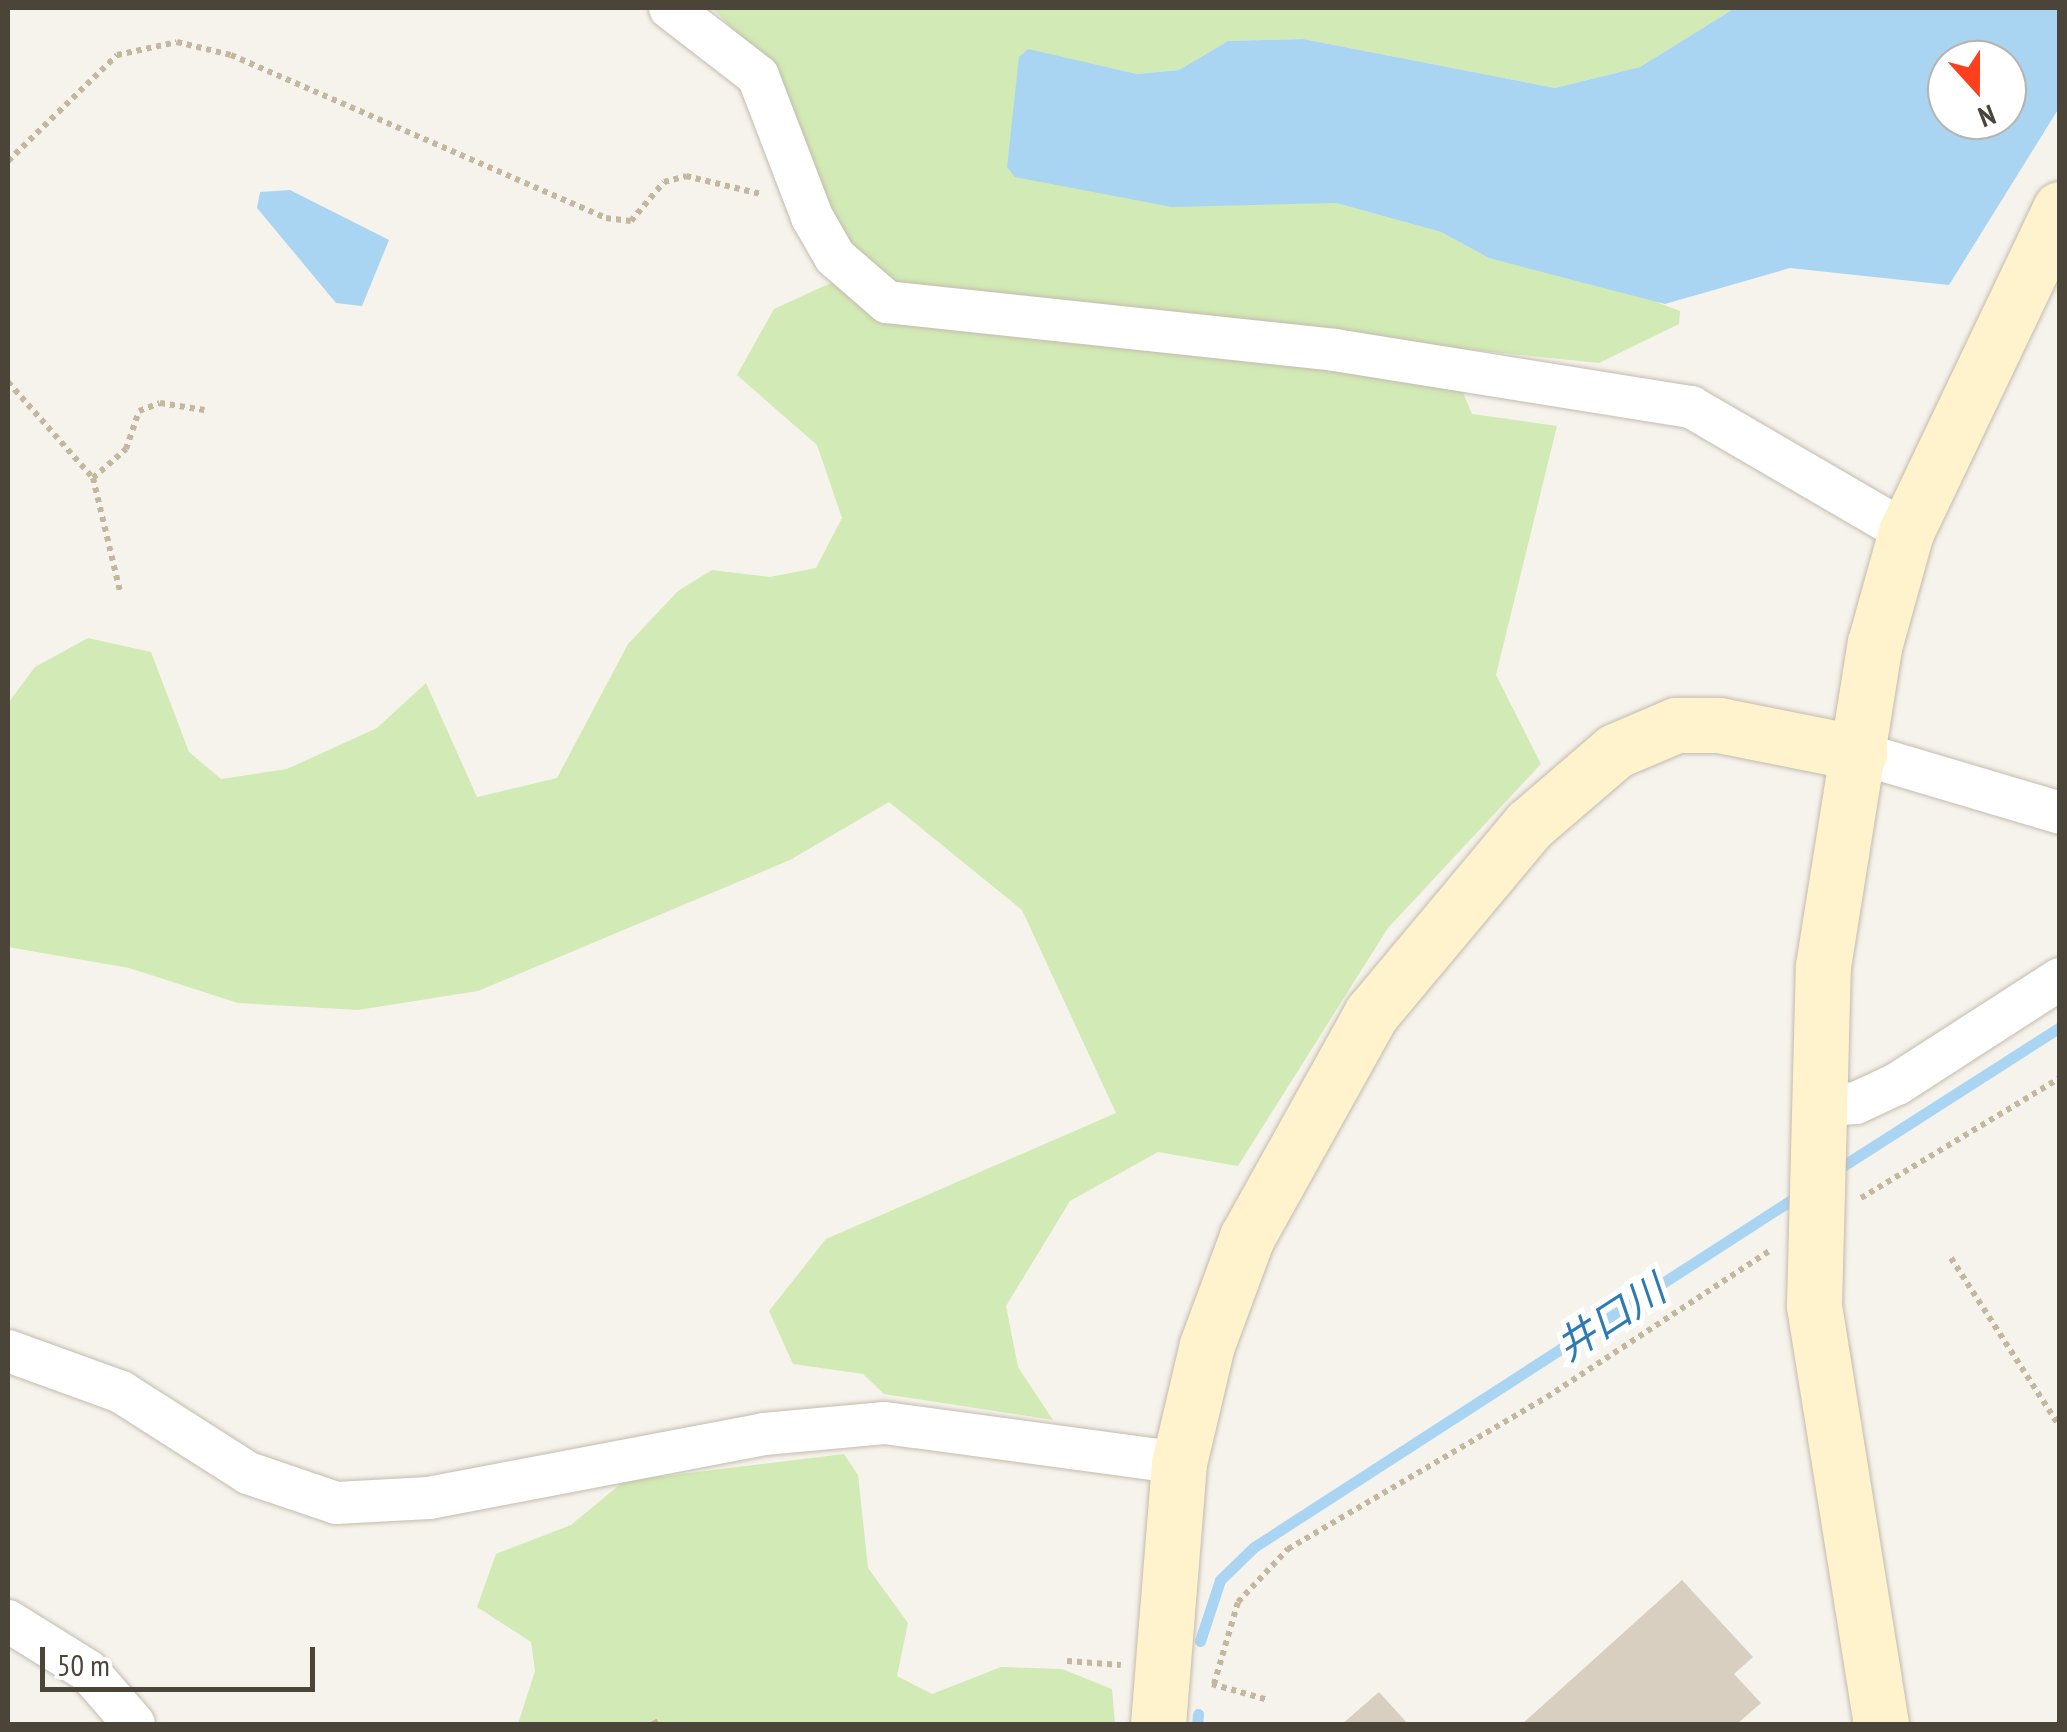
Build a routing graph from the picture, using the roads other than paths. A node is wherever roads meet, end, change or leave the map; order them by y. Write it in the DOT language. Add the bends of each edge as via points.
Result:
graph roads {
  1 [pos="670,8"];
  2 [pos="2060,209"];
  3 [pos="1906,532"];
  4 [pos="1858,753"];
  5 [pos="2060,813"];
  6 [pos="2060,979"];
  7 [pos="1820,1105"];
  8 [pos="8,1350"];
  9 [pos="1179,1463"];
  10 [pos="8,1621"];
  11 [pos="1159,1706"];
  12 [pos="134,1724"];
  13 [pos="1882,1724"];
  1 -- 3 [label="street" via="758,76 812,217 836,257 886,302 1335,350 1712,412"];
  2 -- 3 [label="street"];
  3 -- 4 [label="street" via="1874,642"];
  4 -- 5 [label="street"];
  4 -- 7 [label="street" via="1823,966"];
  4 -- 9 [label="street" via="1676,725 1615,750 1529,826 1371,1014 1307,1122 1222,1298"];
  6 -- 7 [label="street" via="1897,1084 1856,1103"];
  7 -- 13 [label="street" via="1814,1305"];
  8 -- 9 [label="street" via="121,1392 248,1473 336,1503 428,1498 764,1434 885,1423"];
  9 -- 11 [label="street"];
  10 -- 12 [label="street" via="88,1671"];
}
